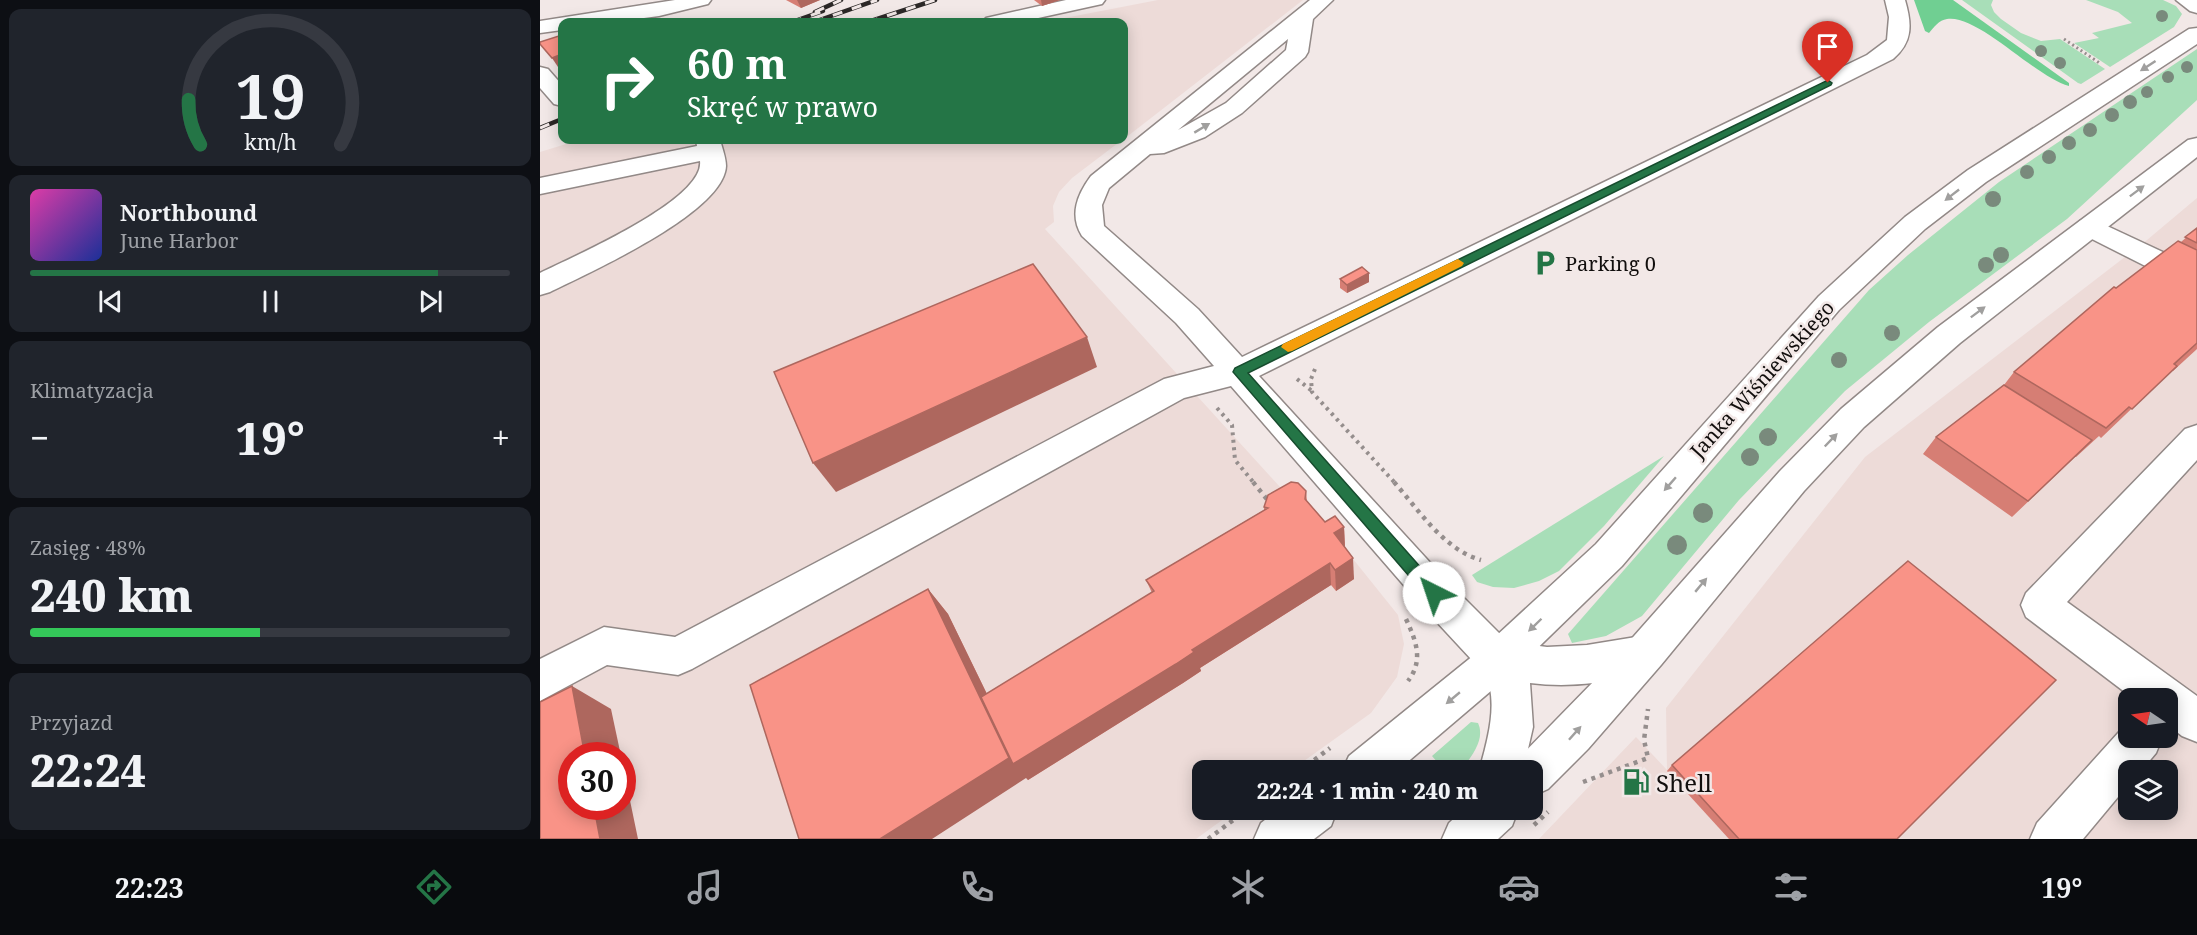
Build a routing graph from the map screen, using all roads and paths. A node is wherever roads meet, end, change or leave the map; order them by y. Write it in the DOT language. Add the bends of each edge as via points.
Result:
graph roads {
  1 [pos="701,0"];
  2 [pos="1007,0"];
  3 [pos="1095,0"];
  4 [pos="1323,0"];
  5 [pos="1895,0"];
  6 [pos="2186,0"];
  7 [pos="2197,7"];
  8 [pos="1025,16"];
  9 [pos="601,18"];
  10 [pos="1014,18"];
  11 [pos="558,25"];
  12 [pos="540,27"];
  13 [pos="2197,34"];
  14 [pos="2064,39"];
  15 [pos="2109,69"];
  16 [pos="541,77"];
  17 [pos="558,95"];
  18 [pos="709,145"];
  19 [pos="2197,146"];
  20 [pos="540,186"];
  21 [pos="2090,227"];
  22 [pos="2197,280"];
  23 [pos="540,285"];
  24 [pos="1317,363"];
  25 [pos="1239,372"];
  26 [pos="1195,383"];
  27 [pos="2197,438"];
  28 [pos="1276,510"];
  29 [pos="1480,560"];
  30 [pos="1404,613"];
  31 [pos="1642,655"];
  32 [pos="1498,660"];
  33 [pos="1419,662"];
  34 [pos="540,681"];
  35 [pos="2150,688"];
  36 [pos="1650,701"];
  37 [pos="2132,748"];
  38 [pos="1377,760"];
  39 [pos="1504,760"];
  40 [pos="1543,765"];
  41 [pos="1577,783"];
  42 [pos="1234,820"];
  43 [pos="1302,820"];
  44 [pos="1208,839"];
  45 [pos="1277,839"];
  46 [pos="2053,839"];
  1 -- 9 [label="main road"];
  2 -- 8 [label="main road"];
  3 -- 8 [label="main road"];
  4 -- 25 [label="main road" via="1303,16 1297,52 1234,108 1196,132 1129,159 1101,182 1088,202 1092,230 1187,316"];
  5 -- 25 [label="main road" via="1902,27 1893,50"];
  6 -- 7 [label="main road"];
  8 -- 10 [label="main road"];
  11 -- 12 [label="main road"];
  13 -- 32 [label="main road, Janka Wiśniewskiego, one-way" via="1977,176 1915,223 1829,303 1609,555"];
  14 -- 15 [label="path"];
  16 -- 17 [label="main road"];
  18 -- 20 [label="main road"];
  18 -- 23 [label="main road" via="713,169 703,186 680,208 653,227"];
  21 -- 19 [label="main road, one-way"];
  21 -- 22 [label="main road"];
  31 -- 21 [label="main road, one-way" via="1756,521 1870,401 1933,346"];
  24 -- 29 [label="path" via="1311,378 1312,392 1449,543 1466,556"];
  25 -- 26 [label="main road"];
  25 -- 32 [label="main road"];
  26 -- 28 [label="path" via="1232,425 1235,460"];
  26 -- 34 [label="main road" via="1175,388 678,656 604,646"];
  27 -- 35 [label="main road" via="2040,605"];
  30 -- 33 [label="path" via="1418,648"];
  31 -- 32 [label="main road" via="1546,666"];
  40 -- 31 [label="main road, one-way" via="1572,737"];
  32 -- 38 [label="main road, Janka Wiśniewskiego, one-way"];
  32 -- 39 [label="main road" via="1509,677 1512,727"];
  36 -- 41 [label="path" via="1644,740 1648,758"];
  37 -- 46 [label="main road"];
  42 -- 44 [label="path"];
  43 -- 45 [label="main road"];
}
